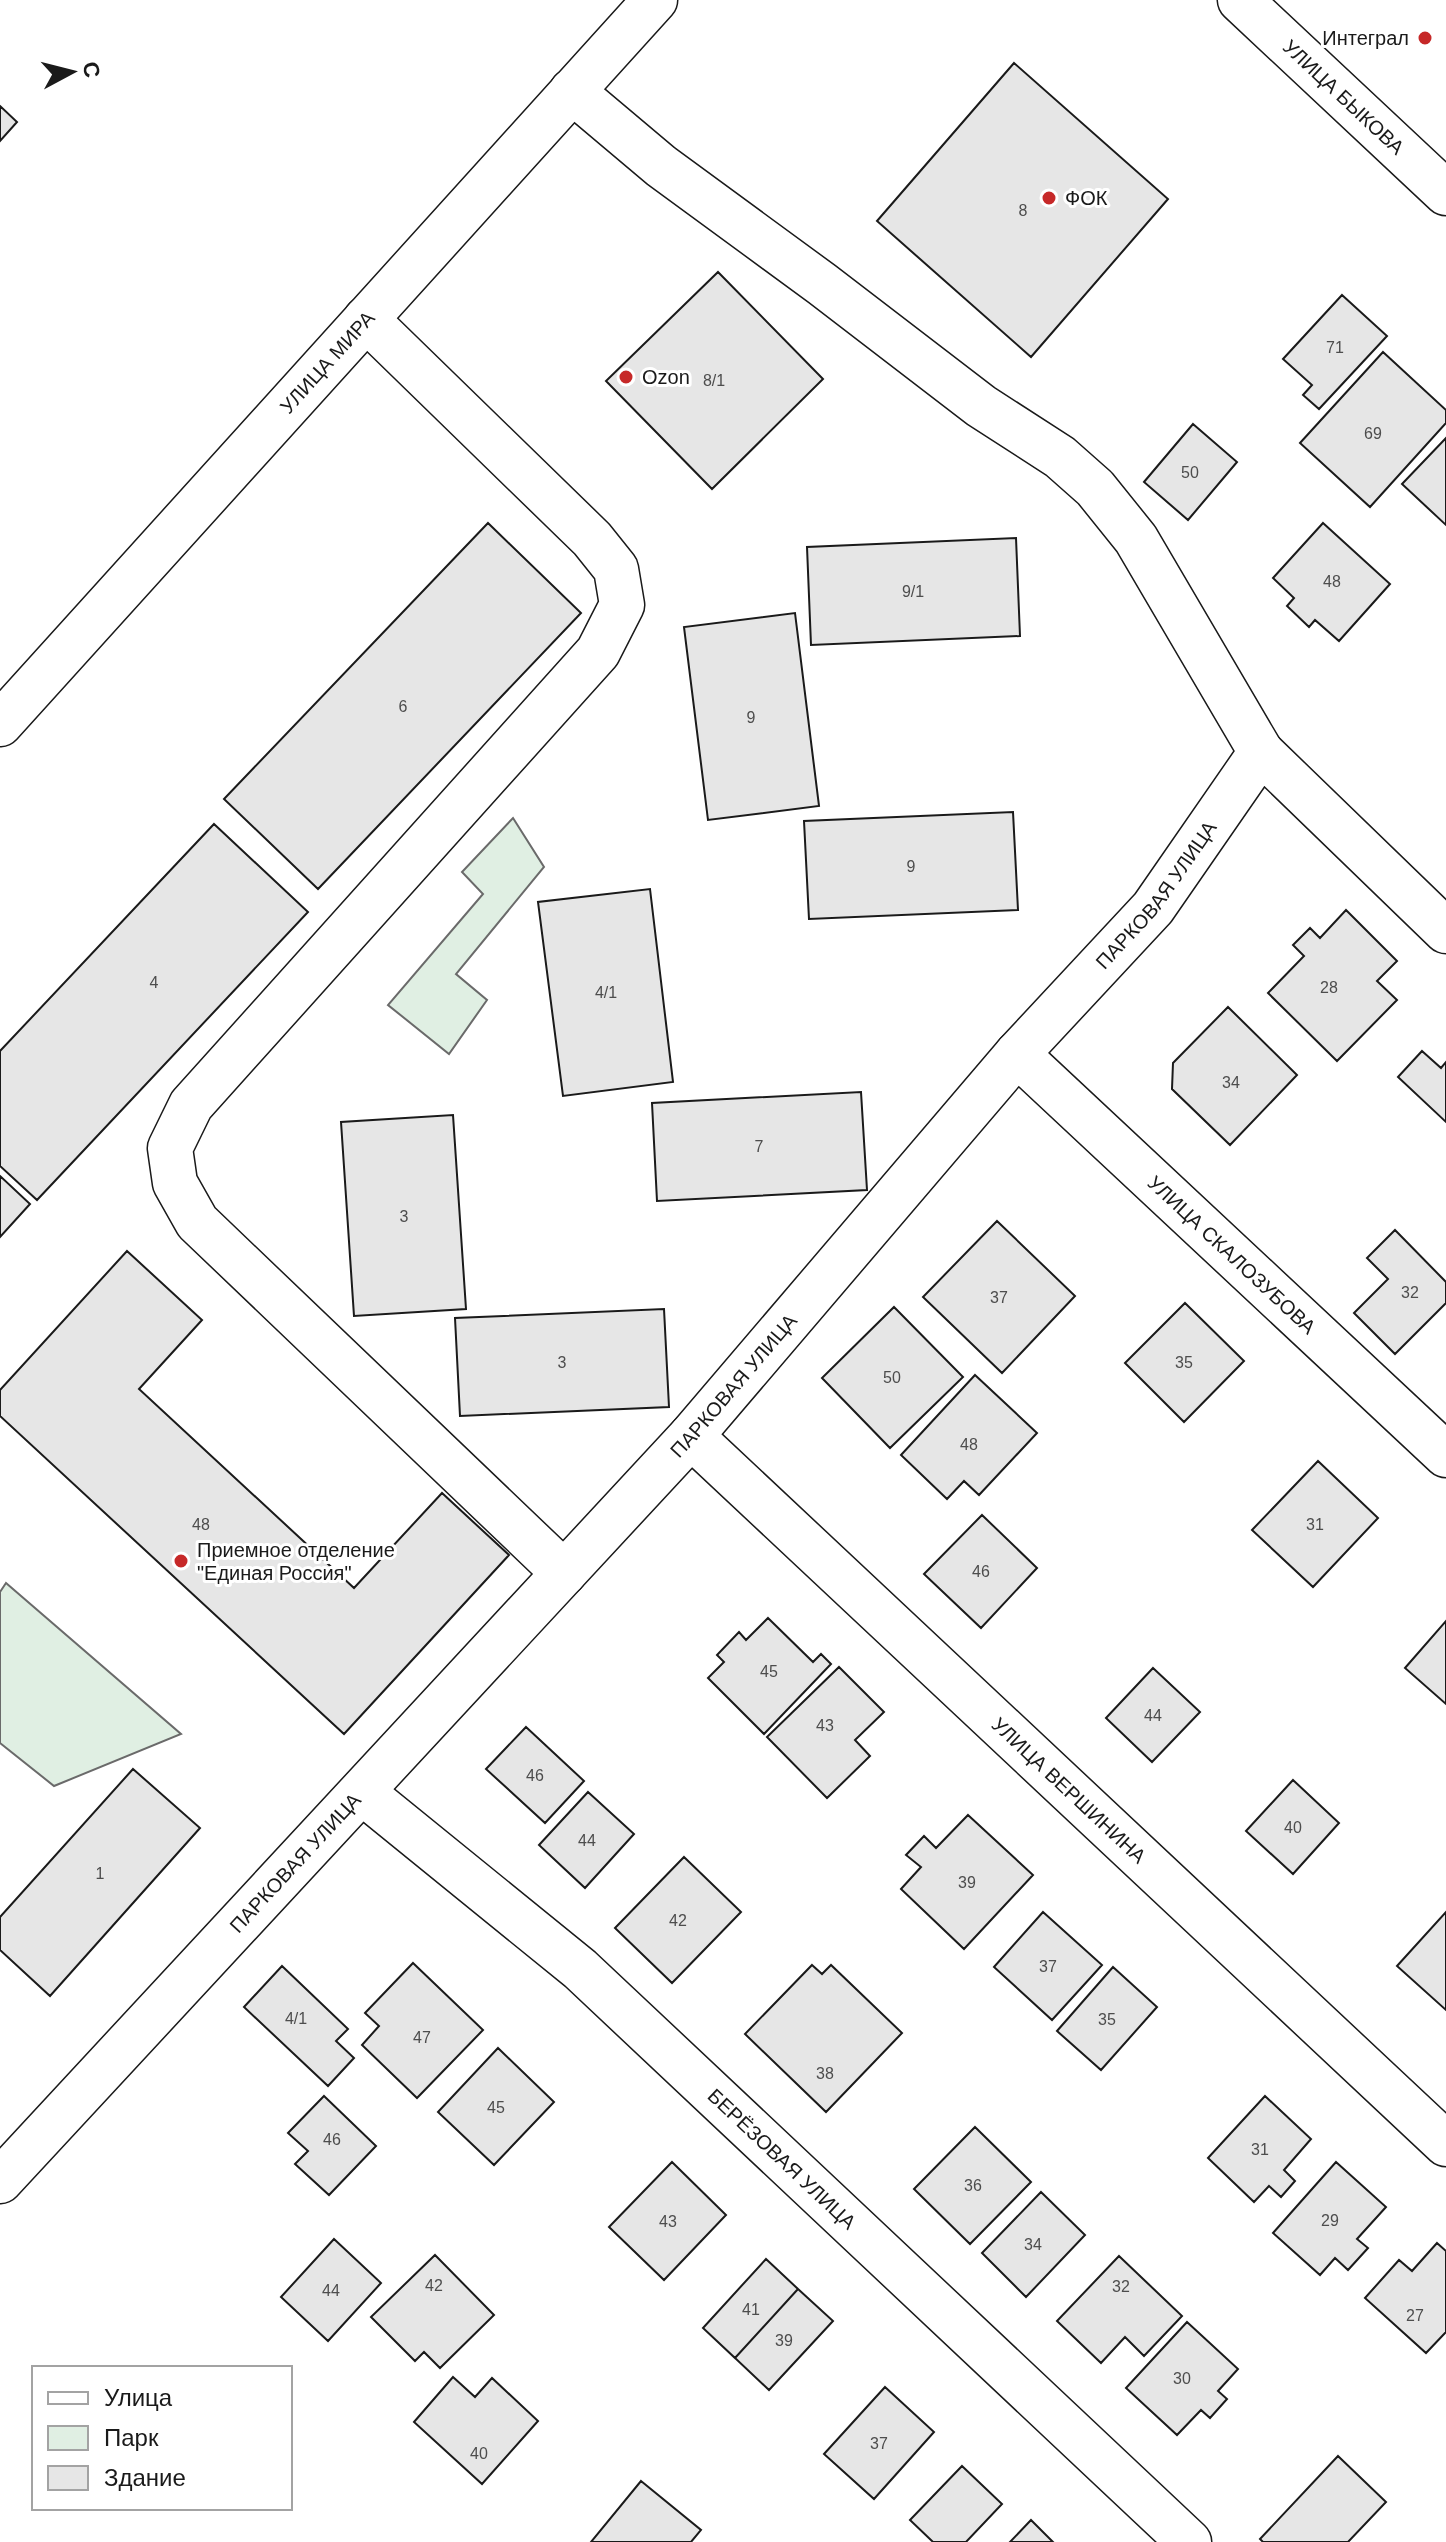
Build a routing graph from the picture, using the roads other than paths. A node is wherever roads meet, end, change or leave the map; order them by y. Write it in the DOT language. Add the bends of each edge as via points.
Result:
graph roads {
  1 [pos="655,0"];
  2 [pos="1240,0"];
  3 [pos="572,91"];
  4 [pos="1446,193"];
  5 [pos="366,319"];
  6 [pos="0,724"];
  7 [pos="1261,752"];
  8 [pos="1446,931"];
  9 [pos="1017,1054"];
  10 [pos="691,1436"];
  11 [pos="1446,1455"];
  12 [pos="564,1573"];
  13 [pos="362,1792"];
  14 [pos="1446,2144"];
  15 [pos="0,2181"];
  16 [pos="1189,2542"];
  1 -- 3 [label="street, УЛИЦА МИРА"];
  2 -- 4 [label="street, УЛИЦА БЫКОВА"];
  3 -- 5 [label="street, УЛИЦА МИРА"];
  3 -- 7 [label="street" via="661,166 981,406 1060,457 1095,488 1136,539"];
  5 -- 6 [label="street, УЛИЦА МИРА"];
  5 -- 12 [label="street" via="592,539 616,569 622,605 598,652 191,1105 170,1148 175,1183 197,1222"];
  7 -- 8 [label="street"];
  7 -- 9 [label="street, ПАРКОВАЯ УЛИЦА" via="1153,908"];
  9 -- 10 [label="street, ПАРКОВАЯ УЛИЦА"];
  9 -- 11 [label="street, УЛИЦА СКАЛОЗУБОВА"];
  10 -- 12 [label="street, ПАРКОВАЯ УЛИЦА"];
  10 -- 14 [label="street, УЛИЦА ВЕРШИНИНА"];
  12 -- 13 [label="street, ПАРКОВАЯ УЛИЦА"];
  13 -- 15 [label="street, ПАРКОВАЯ УЛИЦА"];
  13 -- 16 [label="street, БЕРЁЗОВАЯ УЛИЦА" via="580,1969"];
}
